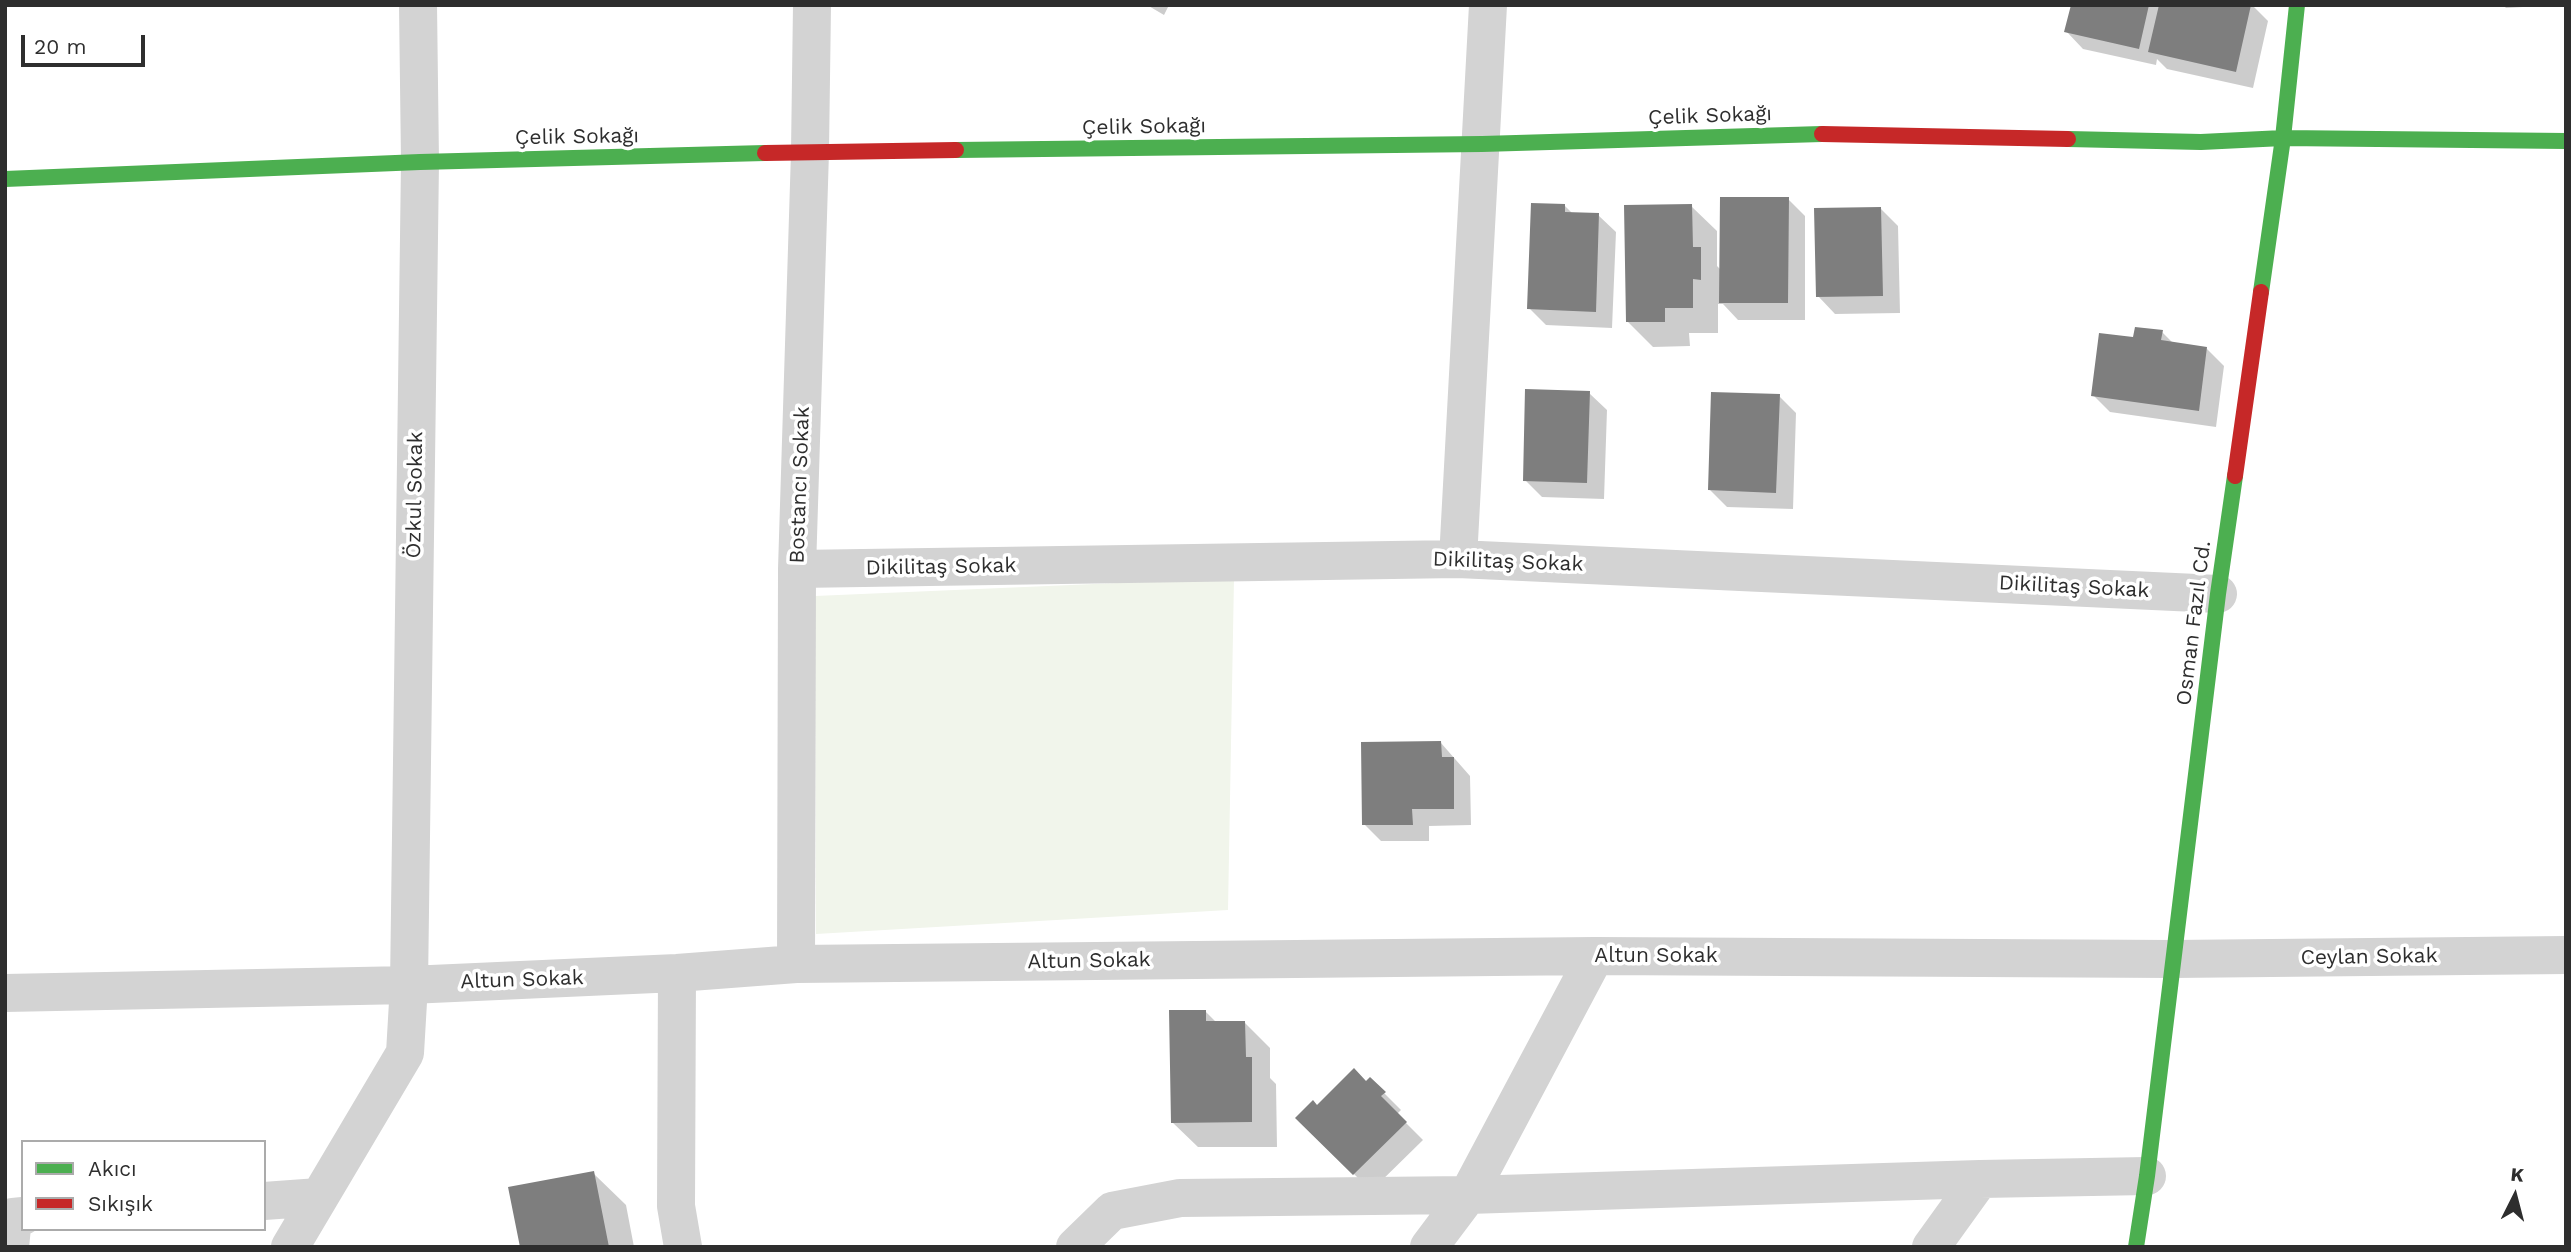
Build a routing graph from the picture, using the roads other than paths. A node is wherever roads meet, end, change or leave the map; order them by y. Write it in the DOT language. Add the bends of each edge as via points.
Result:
graph roads {
  1 [pos="418,5"];
  2 [pos="812,5"];
  3 [pos="1488,5"];
  4 [pos="2297,5"];
  5 [pos="2283,138"];
  6 [pos="2566,141"];
  7 [pos="1482,144"];
  8 [pos="810,152"];
  9 [pos="420,162"];
  10 [pos="5,179"];
  11 [pos="1458,559"];
  12 [pos="797,569"];
  13 [pos="2218,594"];
  14 [pos="2566,955"];
  15 [pos="1595,956"];
  16 [pos="2173,959"];
  17 [pos="796,964"];
  18 [pos="677,974"];
  19 [pos="409,985"];
  20 [pos="5,993"];
  21 [pos="2147,1176"];
  22 [pos="1980,1179"];
  23 [pos="1468,1195"];
  24 [pos="319,1197"];
  25 [pos="266,1201"];
  26 [pos="21,1216"];
  27 [pos="10,1247"];
  28 [pos="290,1247"];
  29 [pos="683,1247"];
  30 [pos="1075,1247"];
  31 [pos="1429,1247"];
  32 [pos="1931,1247"];
  33 [pos="2136,1247"];
  1 -- 9 [label="street, Özkul Sokak"];
  2 -- 8 [label="street, Bostancı Sokak"];
  3 -- 7 [label="street"];
  4 -- 5 [label="street, Osman Fazıl Cd."];
  5 -- 6 [label="street, Çelik Sokağı"];
  5 -- 7 [label="street, Çelik Sokağı" via="2201,142 1822,134"];
  5 -- 13 [label="street, Osman Fazıl Cd."];
  7 -- 8 [label="street, Çelik Sokağı"];
  7 -- 11 [label="street"];
  8 -- 9 [label="street, Çelik Sokağı"];
  8 -- 12 [label="street, Bostancı Sokak"];
  9 -- 10 [label="street, Çelik Sokağı"];
  9 -- 19 [label="street, Özkul Sokak"];
  11 -- 12 [label="street, Dikilitaş Sokak"];
  11 -- 13 [label="street, Dikilitaş Sokak"];
  12 -- 17 [label="street, Bostancı Sokak"];
  13 -- 16 [label="street, Osman Fazıl Cd."];
  14 -- 16 [label="street, Ceylan Sokak"];
  15 -- 16 [label="street, Altun Sokak"];
  15 -- 17 [label="street, Altun Sokak"];
  15 -- 23 [label="street"];
  16 -- 21 [label="street, Osman Fazıl Cd."];
  17 -- 18 [label="street, Altun Sokak"];
  18 -- 19 [label="street, Altun Sokak"];
  18 -- 29 [label="street" via="676,1206"];
  19 -- 20 [label="street, Altun Sokak"];
  19 -- 24 [label="street, Özkul Sokak" via="405,1053"];
  21 -- 22 [label="street"];
  21 -- 33 [label="street, Osman Fazıl Cd."];
  22 -- 23 [label="street"];
  22 -- 32 [label="street"];
  23 -- 30 [label="street" via="1181,1198 1112,1211"];
  23 -- 31 [label="street"];
  24 -- 25 [label="street"];
  24 -- 28 [label="street, Özkul Sokak"];
  26 -- 27 [label="street" via="13,1217"];
}
